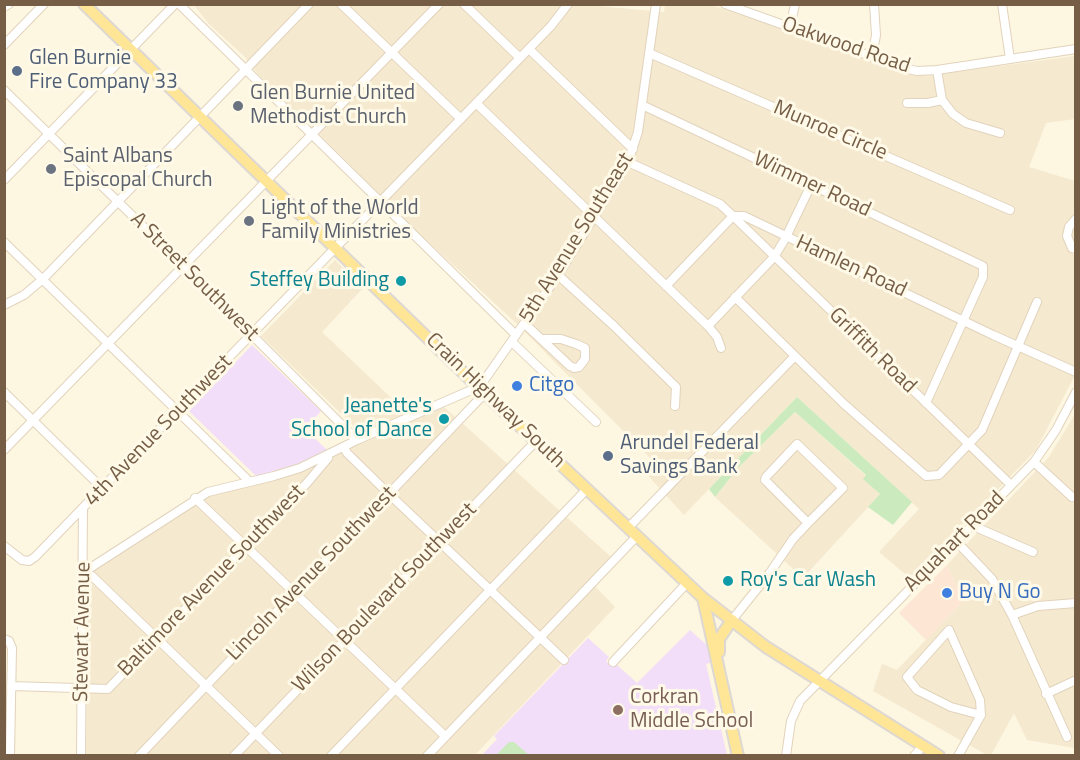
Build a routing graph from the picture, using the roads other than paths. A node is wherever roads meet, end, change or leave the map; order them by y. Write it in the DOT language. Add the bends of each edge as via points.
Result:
graph roads {
  1 [pos="9,4"];
  2 [pos="44,4"];
  3 [pos="84,4"];
  4 [pos="175,4"];
  5 [pos="179,4"];
  6 [pos="309,4"];
  7 [pos="341,4"];
  8 [pos="439,4"];
  9 [pos="464,4"];
  10 [pos="567,4"];
  11 [pos="656,4"];
  12 [pos="726,4"];
  13 [pos="795,4"];
  14 [pos="874,4"];
  15 [pos="1002,4"];
  16 [pos="4,7"];
  17 [pos="790,28"];
  18 [pos="4,45"];
  19 [pos="529,49"];
  20 [pos="1076,49"];
  21 [pos="131,50"];
  22 [pos="649,53"];
  23 [pos="392,54"];
  24 [pos="872,57"];
  25 [pos="520,58"];
  26 [pos="1010,59"];
  27 [pos="245,69"];
  28 [pos="937,70"];
  29 [pos="4,90"];
  30 [pos="942,100"];
  31 [pos="476,103"];
  32 [pos="907,103"];
  33 [pos="642,105"];
  34 [pos="199,116"];
  35 [pos="461,119"];
  36 [pos="1000,133"];
  37 [pos="50,134"];
  38 [pos="313,135"];
  39 [pos="633,149"];
  40 [pos="628,162"];
  41 [pos="4,180"];
  42 [pos="267,182"];
  43 [pos="811,185"];
  44 [pos="117,201"];
  45 [pos="381,202"];
  46 [pos="1010,210"];
  47 [pos="594,216"];
  48 [pos="733,216"];
  49 [pos="1076,219"];
  50 [pos="786,236"];
  51 [pos="4,242"];
  52 [pos="335,249"];
  53 [pos="1076,249"];
  54 [pos="774,257"];
  55 [pos="184,267"];
  56 [pos="558,275"];
  57 [pos="43,279"];
  58 [pos="666,286"];
  59 [pos="735,297"];
  60 [pos="1037,302"];
  61 [pos="4,306"];
  62 [pos="964,320"];
  63 [pos="525,324"];
  64 [pos="708,326"];
  65 [pos="252,334"];
  66 [pos="514,339"];
  67 [pos="541,339"];
  68 [pos="109,344"];
  69 [pos="1019,346"];
  70 [pos="721,348"];
  71 [pos="795,356"];
  72 [pos="1076,372"];
  73 [pos="482,390"];
  74 [pos="4,392"];
  75 [pos="1076,392"];
  76 [pos="1074,401"];
  77 [pos="926,403"];
  78 [pos="675,406"];
  79 [pos="178,410"];
  80 [pos="33,421"];
  81 [pos="596,422"];
  82 [pos="357,440"];
  83 [pos="536,441"];
  84 [pos="969,444"];
  85 [pos="344,447"];
  86 [pos="4,450"];
  87 [pos="330,454"];
  88 [pos="1034,462"];
  89 [pos="250,482"];
  90 [pos="1011,485"];
  91 [pos="102,488"];
  92 [pos="587,489"];
  93 [pos="389,494"];
  94 [pos="1072,497"];
  95 [pos="195,498"];
  96 [pos="83,508"];
  97 [pos="808,523"];
  98 [pos="971,525"];
  99 [pos="628,528"];
  100 [pos="637,536"];
  101 [pos="956,541"];
  102 [pos="439,542"];
  103 [pos="4,546"];
  104 [pos="245,546"];
  105 [pos="1033,552"];
  106 [pos="84,572"];
  107 [pos="687,583"];
  108 [pos="489,589"];
  109 [pos="295,591"];
  110 [pos="702,597"];
  111 [pos="1076,603"];
  112 [pos="1012,615"];
  113 [pos="732,620"];
  114 [pos="540,637"];
  115 [pos="156,638"];
  116 [pos="4,639"];
  117 [pos="344,641"];
  118 [pos="564,660"];
  119 [pos="613,662"];
  120 [pos="719,667"];
  121 [pos="1076,680"];
  122 [pos="819,681"];
  123 [pos="206,685"];
  124 [pos="11,686"];
  125 [pos="82,688"];
  126 [pos="395,688"];
  127 [pos="1046,694"];
  128 [pos="981,715"];
  129 [pos="255,733"];
  130 [pos="446,736"];
  131 [pos="1067,737"];
  132 [pos="923,746"];
  133 [pos="10,756"];
  134 [pos="81,756"];
  135 [pos="139,756"];
  136 [pos="234,756"];
  137 [pos="279,756"];
  138 [pos="331,756"];
  139 [pos="427,756"];
  140 [pos="738,756"];
  141 [pos="786,756"];
  142 [pos="915,756"];
  143 [pos="939,756"];
  144 [pos="958,756"];
  1 -- 16 [label="street"];
  2 -- 18 [label="street"];
  3 -- 21 [label="main road, Crain Highway South"];
  4 -- 21 [label="street"];
  5 -- 27 [label="street"];
  6 -- 27 [label="street"];
  7 -- 23 [label="street"];
  8 -- 23 [label="street"];
  9 -- 25 [label="street"];
  10 -- 19 [label="street, 4th Avenue Southwest"];
  11 -- 22 [label="street, 5th Avenue Southeast"];
  12 -- 17 [label="street, Oakwood Road"];
  13 -- 17 [label="street"];
  14 -- 24 [label="street" via="876,35"];
  15 -- 26 [label="street"];
  17 -- 24 [label="street, Oakwood Road"];
  19 -- 25 [label="street, 4th Avenue Southwest"];
  19 -- 39 [label="street"];
  20 -- 26 [label="street, Oakwood Road"];
  21 -- 34 [label="main road, Crain Highway South"];
  21 -- 37 [label="street"];
  22 -- 33 [label="street, 5th Avenue Southeast"];
  22 -- 46 [label="street, Munroe Circle"];
  23 -- 35 [label="street"];
  23 -- 38 [label="street"];
  24 -- 28 [label="street, Oakwood Road" via="904,68"];
  25 -- 31 [label="street, 4th Avenue Southwest"];
  26 -- 28 [label="street, Oakwood Road"];
  27 -- 34 [label="street"];
  27 -- 38 [label="street"];
  28 -- 30 [label="street"];
  29 -- 37 [label="street, A Street Southwest"];
  30 -- 32 [label="street"];
  30 -- 36 [label="street" via="966,123"];
  31 -- 35 [label="street, 4th Avenue Southwest"];
  31 -- 47 [label="street"];
  33 -- 39 [label="street, 5th Avenue Southeast"];
  33 -- 43 [label="street, Wimmer Road"];
  34 -- 42 [label="main road, Crain Highway South"];
  34 -- 44 [label="street"];
  35 -- 45 [label="street, 4th Avenue Southwest"];
  37 -- 41 [label="street"];
  37 -- 44 [label="street, A Street Southwest"];
  38 -- 42 [label="street"];
  38 -- 45 [label="street"];
  39 -- 40 [label="street, 5th Avenue Southeast"];
  40 -- 47 [label="street, 5th Avenue Southeast"];
  40 -- 48 [label="street, Hamlen Road" via="720,204"];
  42 -- 52 [label="main road, Crain Highway South"];
  42 -- 55 [label="street"];
  43 -- 50 [label="street"];
  43 -- 62 [label="street, Wimmer Road" via="983,266 983,277"];
  44 -- 55 [label="street, A Street Southwest"];
  44 -- 57 [label="street"];
  45 -- 52 [label="street, 4th Avenue Southwest"];
  45 -- 66 [label="street"];
  47 -- 56 [label="street, 5th Avenue Southeast"];
  47 -- 58 [label="street"];
  48 -- 50 [label="street, Hamlen Road" via="744,216"];
  48 -- 54 [label="street, Griffith Road"];
  48 -- 58 [label="street"];
  49 -- 53 [label="street" via="1066,236"];
  50 -- 54 [label="street"];
  50 -- 62 [label="street, Hamlen Road"];
  51 -- 57 [label="street"];
  52 -- 65 [label="street, 4th Avenue Southwest"];
  52 -- 73 [label="main road, Crain Highway South"];
  54 -- 59 [label="street"];
  54 -- 77 [label="street, Griffith Road"];
  55 -- 65 [label="street, A Street Southwest"];
  55 -- 68 [label="street"];
  56 -- 63 [label="street, 5th Avenue Southeast"];
  56 -- 78 [label="street" via="676,387"];
  57 -- 61 [label="street"];
  57 -- 68 [label="street"];
  58 -- 64 [label="street"];
  59 -- 64 [label="street"];
  59 -- 71 [label="street"];
  60 -- 69 [label="street"];
  62 -- 69 [label="street, Hamlen Road"];
  62 -- 77 [label="street"];
  63 -- 66 [label="street, 5th Avenue Southeast"];
  63 -- 67 [label="street"];
  64 -- 70 [label="street"];
  65 -- 79 [label="street, 4th Avenue Southwest"];
  65 -- 82 [label="street, A Street Southwest"];
  66 -- 73 [label="street, 5th Avenue Southeast"];
  66 -- 81 [label="street"];
  67 -- 67 [label="street" via="574,368 585,359 585,348 561,339"];
  68 -- 79 [label="street"];
  68 -- 80 [label="street"];
  69 -- 72 [label="street, Hamlen Road"];
  69 -- 84 [label="street" via="982,430"];
  71 -- 84 [label="street" via="926,476 939,475"];
  71 -- 99 [label="street"];
  73 -- 82 [label="street"];
  73 -- 83 [label="main road, Crain Highway South"];
  73 -- 93 [label="street, Lincoln Avenue Southwest"];
  74 -- 80 [label="street"];
  75 -- 76 [label="street, Aquahart Road"];
  76 -- 88 [label="street, Aquahart Road"];
  77 -- 84 [label="street, Griffith Road"];
  79 -- 89 [label="street"];
  79 -- 91 [label="street, 4th Avenue Southwest"];
  80 -- 86 [label="street"];
  80 -- 91 [label="street"];
  82 -- 85 [label="street"];
  83 -- 92 [label="main road, Crain Highway South"];
  83 -- 102 [label="street, Wilson Boulevard Southwest"];
  84 -- 90 [label="street, Griffith Road"];
  85 -- 87 [label="street"];
  85 -- 93 [label="street"];
  87 -- 89 [label="street" via="292,471"];
  87 -- 104 [label="street, Baltimore Avenue Southwest"];
  88 -- 90 [label="street, Aquahart Road"];
  88 -- 94 [label="street"];
  89 -- 95 [label="street" via="218,488"];
  90 -- 98 [label="street, Aquahart Road"];
  91 -- 96 [label="street, 4th Avenue Southwest"];
  92 -- 99 [label="main road, Crain Highway South"];
  92 -- 108 [label="street"];
  93 -- 102 [label="street"];
  93 -- 109 [label="street, Lincoln Avenue Southwest"];
  95 -- 104 [label="street"];
  95 -- 106 [label="street"];
  96 -- 103 [label="street, 4th Avenue Southwest" via="31,560 20,560"];
  96 -- 106 [label="street, Stewart Avenue"];
  97 -- 97 [label="street" via="843,488 797,444 765,480"];
  97 -- 113 [label="street"];
  98 -- 101 [label="street, Aquahart Road"];
  98 -- 105 [label="street"];
  99 -- 100 [label="main road, Crain Highway South"];
  100 -- 107 [label="main road, Crain Highway South"];
  100 -- 114 [label="street"];
  101 -- 112 [label="street" via="992,579"];
  101 -- 122 [label="street, Aquahart Road"];
  102 -- 108 [label="street"];
  102 -- 117 [label="street, Wilson Boulevard Southwest"];
  104 -- 109 [label="street"];
  104 -- 115 [label="street, Baltimore Avenue Southwest"];
  106 -- 115 [label="street"];
  106 -- 125 [label="street, Stewart Avenue"];
  107 -- 110 [label="main road, Crain Highway South"];
  107 -- 119 [label="street"];
  108 -- 114 [label="street"];
  108 -- 126 [label="street"];
  109 -- 117 [label="street"];
  109 -- 123 [label="street, Lincoln Avenue Southwest"];
  110 -- 113 [label="main road, Crain Highway South"];
  110 -- 120 [label="main road"];
  111 -- 112 [label="street" via="1038,606"];
  112 -- 127 [label="street"];
  113 -- 120 [label="main road" via="719,639"];
  113 -- 122 [label="main road, Crain Highway South"];
  114 -- 118 [label="street"];
  114 -- 130 [label="street"];
  115 -- 123 [label="street"];
  115 -- 125 [label="street, Baltimore Avenue Southwest" via="108,688"];
  116 -- 124 [label="street" via="12,648"];
  117 -- 126 [label="street"];
  117 -- 129 [label="street, Wilson Boulevard Southwest"];
  120 -- 140 [label="main road"];
  121 -- 127 [label="street"];
  122 -- 132 [label="main road, Crain Highway South"];
  122 -- 141 [label="street, Aquahart Road" via="795,709"];
  123 -- 129 [label="street"];
  123 -- 135 [label="street, Lincoln Avenue Southwest"];
  124 -- 125 [label="street, Baltimore Avenue Southwest"];
  124 -- 133 [label="street"];
  125 -- 134 [label="street, Stewart Avenue"];
  126 -- 130 [label="street"];
  126 -- 138 [label="street"];
  127 -- 131 [label="street"];
  128 -- 128 [label="street" via="951,707 917,690 907,677 949,630 980,700"];
  128 -- 144 [label="street"];
  129 -- 136 [label="street, Wilson Boulevard Southwest"];
  129 -- 137 [label="street"];
  130 -- 139 [label="street"];
  132 -- 142 [label="street"];
  132 -- 143 [label="main road, Crain Highway South"];
}
